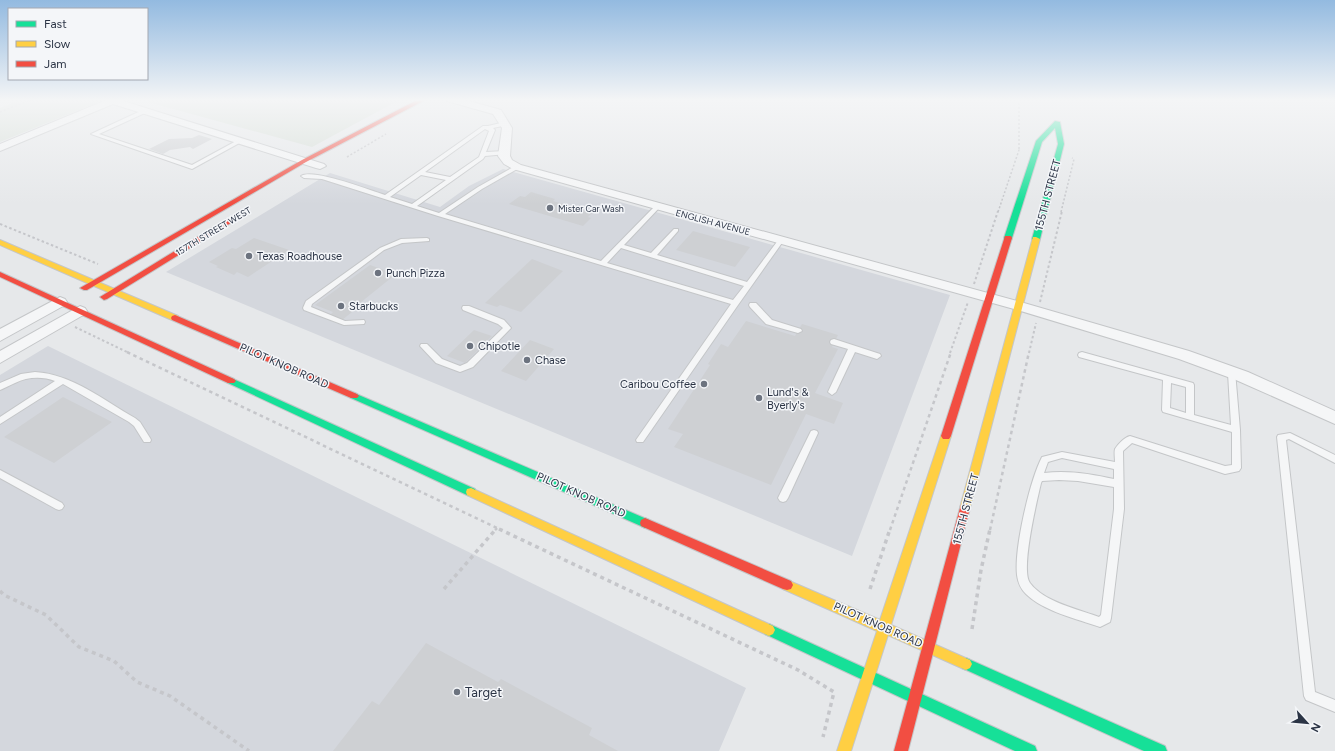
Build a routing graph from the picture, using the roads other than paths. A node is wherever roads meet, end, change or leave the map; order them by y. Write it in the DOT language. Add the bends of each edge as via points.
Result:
graph roads {
  1 [pos="34,134"];
  2 [pos="94,134"];
  3 [pos="218,134"];
  4 [pos="355,134"];
  5 [pos="370,134"];
  6 [pos="474,134"];
  7 [pos="490,134"];
  8 [pos="507,134"];
  9 [pos="1045,134"];
  10 [pos="1059,134"];
  11 [pos="240,141"];
  12 [pos="0,148"];
  13 [pos="505,152"];
  14 [pos="340,154"];
  15 [pos="483,154"];
  16 [pos="304,160"];
  17 [pos="323,164"];
  18 [pos="517,167"];
  19 [pos="420,173"];
  20 [pos="300,178"];
  21 [pos="451,179"];
  22 [pos="386,197"];
  23 [pos="413,206"];
  24 [pos="658,206"];
  25 [pos="440,215"];
  26 [pos="236,217"];
  27 [pos="676,230"];
  28 [pos="427,240"];
  29 [pos="781,240"];
  30 [pos="0,242"];
  31 [pos="620,246"];
  32 [pos="652,256"];
  33 [pos="602,264"];
  34 [pos="0,274"];
  35 [pos="92,284"];
  36 [pos="748,285"];
  37 [pos="113,291"];
  38 [pos="989,298"];
  39 [pos="60,302"];
  40 [pos="734,304"];
  41 [pos="753,305"];
  42 [pos="1019,306"];
  43 [pos="87,307"];
  44 [pos="466,308"];
  45 [pos="361,322"];
  46 [pos="798,331"];
  47 [pos="0,336"];
  48 [pos="834,342"];
  49 [pos="424,346"];
  50 [pos="852,348"];
  51 [pos="1082,355"];
  52 [pos="877,356"];
  53 [pos="0,358"];
  54 [pos="1232,373"];
  55 [pos="1167,378"];
  56 [pos="63,380"];
  57 [pos="0,387"];
  58 [pos="832,392"];
  59 [pos="1190,417"];
  60 [pos="1335,418"];
  61 [pos="0,421"];
  62 [pos="1236,430"];
  63 [pos="814,433"];
  64 [pos="147,440"];
  65 [pos="640,440"];
  66 [pos="1335,459"];
  67 [pos="1119,466"];
  68 [pos="0,474"];
  69 [pos="1038,478"];
  70 [pos="1119,484"];
  71 [pos="783,498"];
  72 [pos="58,506"];
  73 [pos="885,628"];
  74 [pos="930,648"];
  75 [pos="868,677"];
  76 [pos="915,699"];
  77 [pos="1335,706"];
  78 [pos="844,751"];
  79 [pos="901,751"];
  80 [pos="1030,751"];
  81 [pos="1160,751"];
  1 -- 12 [label="street"];
  2 -- 11 [label="lane" via="192,166"];
  3 -- 11 [label="street"];
  4 -- 16 [label="street, 157TH STREET WEST"];
  5 -- 14 [label="street, 157TH STREET WEST"];
  6 -- 19 [label="lane"];
  7 -- 15 [label="lane"];
  8 -- 13 [label="street"];
  9 -- 38 [label="street, 155TH STREET" via="1039,140"];
  10 -- 42 [label="street, 155TH STREET" via="1061,144"];
  11 -- 16 [label="street"];
  13 -- 15 [label="lane"];
  13 -- 18 [label="street" via="504,156 508,162"];
  15 -- 21 [label="lane"];
  16 -- 17 [label="street"];
  16 -- 35 [label="street, 157TH STREET WEST"];
  17 -- 20 [label="street"];
  18 -- 24 [label="street, ENGLISH AVENUE"];
  18 -- 25 [label="lane"];
  19 -- 21 [label="lane"];
  19 -- 22 [label="lane"];
  20 -- 22 [label="lane" via="323,177"];
  21 -- 23 [label="lane"];
  22 -- 23 [label="lane"];
  23 -- 25 [label="lane"];
  24 -- 29 [label="street, ENGLISH AVENUE"];
  24 -- 31 [label="lane"];
  25 -- 33 [label="lane"];
  26 -- 37 [label="street, 157TH STREET WEST"];
  27 -- 32 [label="lane"];
  28 -- 45 [label="lane" via="401,241 382,249 309,302 307,308 344,323"];
  29 -- 36 [label="lane"];
  29 -- 38 [label="street, ENGLISH AVENUE"];
  30 -- 35 [label="street, PILOT KNOB ROAD"];
  31 -- 32 [label="lane"];
  31 -- 33 [label="lane"];
  32 -- 36 [label="lane"];
  33 -- 40 [label="lane"];
  34 -- 39 [label="street"];
  35 -- 37 [label="street, PILOT KNOB ROAD"];
  35 -- 39 [label="street, 157TH STREET WEST"];
  36 -- 40 [label="lane"];
  37 -- 43 [label="street, 157TH STREET WEST"];
  37 -- 73 [label="street, PILOT KNOB ROAD"];
  38 -- 42 [label="street, ENGLISH AVENUE"];
  38 -- 73 [label="street, 155TH STREET"];
  39 -- 43 [label="street"];
  39 -- 47 [label="street, 157TH STREET WEST"];
  40 -- 65 [label="lane"];
  41 -- 46 [label="lane" via="769,322"];
  42 -- 54 [label="street, ENGLISH AVENUE" via="1184,354"];
  42 -- 74 [label="street, 155TH STREET"];
  43 -- 53 [label="street, 157TH STREET WEST"];
  43 -- 75 [label="street"];
  44 -- 49 [label="lane" via="501,322 507,328 470,365 460,369 439,362"];
  48 -- 50 [label="lane"];
  50 -- 52 [label="lane"];
  50 -- 58 [label="lane"];
  51 -- 55 [label="lane"];
  54 -- 60 [label="street, ENGLISH AVENUE"];
  54 -- 62 [label="lane"];
  55 -- 59 [label="lane" via="1190,385"];
  55 -- 59 [label="lane" via="1166,410"];
  56 -- 57 [label="lane" via="41,375 23,376"];
  56 -- 61 [label="lane"];
  56 -- 64 [label="lane" via="132,420"];
  59 -- 62 [label="lane"];
  62 -- 67 [label="lane" via="1236,468 1225,470 1130,439 1119,450"];
  63 -- 71 [label="lane"];
  66 -- 77 [label="lane" via="1290,436 1281,437 1310,696"];
  67 -- 69 [label="lane" via="1062,455 1045,458"];
  67 -- 70 [label="lane"];
  68 -- 72 [label="lane"];
  69 -- 70 [label="lane" via="1075,475"];
  69 -- 70 [label="lane" via="1026,530 1021,574 1024,584 1038,597 1100,622 1106,618 1119,509"];
  73 -- 74 [label="street, PILOT KNOB ROAD"];
  73 -- 75 [label="street, 155TH STREET"];
  74 -- 76 [label="street, 155TH STREET"];
  74 -- 81 [label="street, PILOT KNOB ROAD"];
  75 -- 76 [label="street"];
  75 -- 78 [label="street, 155TH STREET"];
  76 -- 79 [label="street, 155TH STREET"];
  76 -- 80 [label="street"];
}
